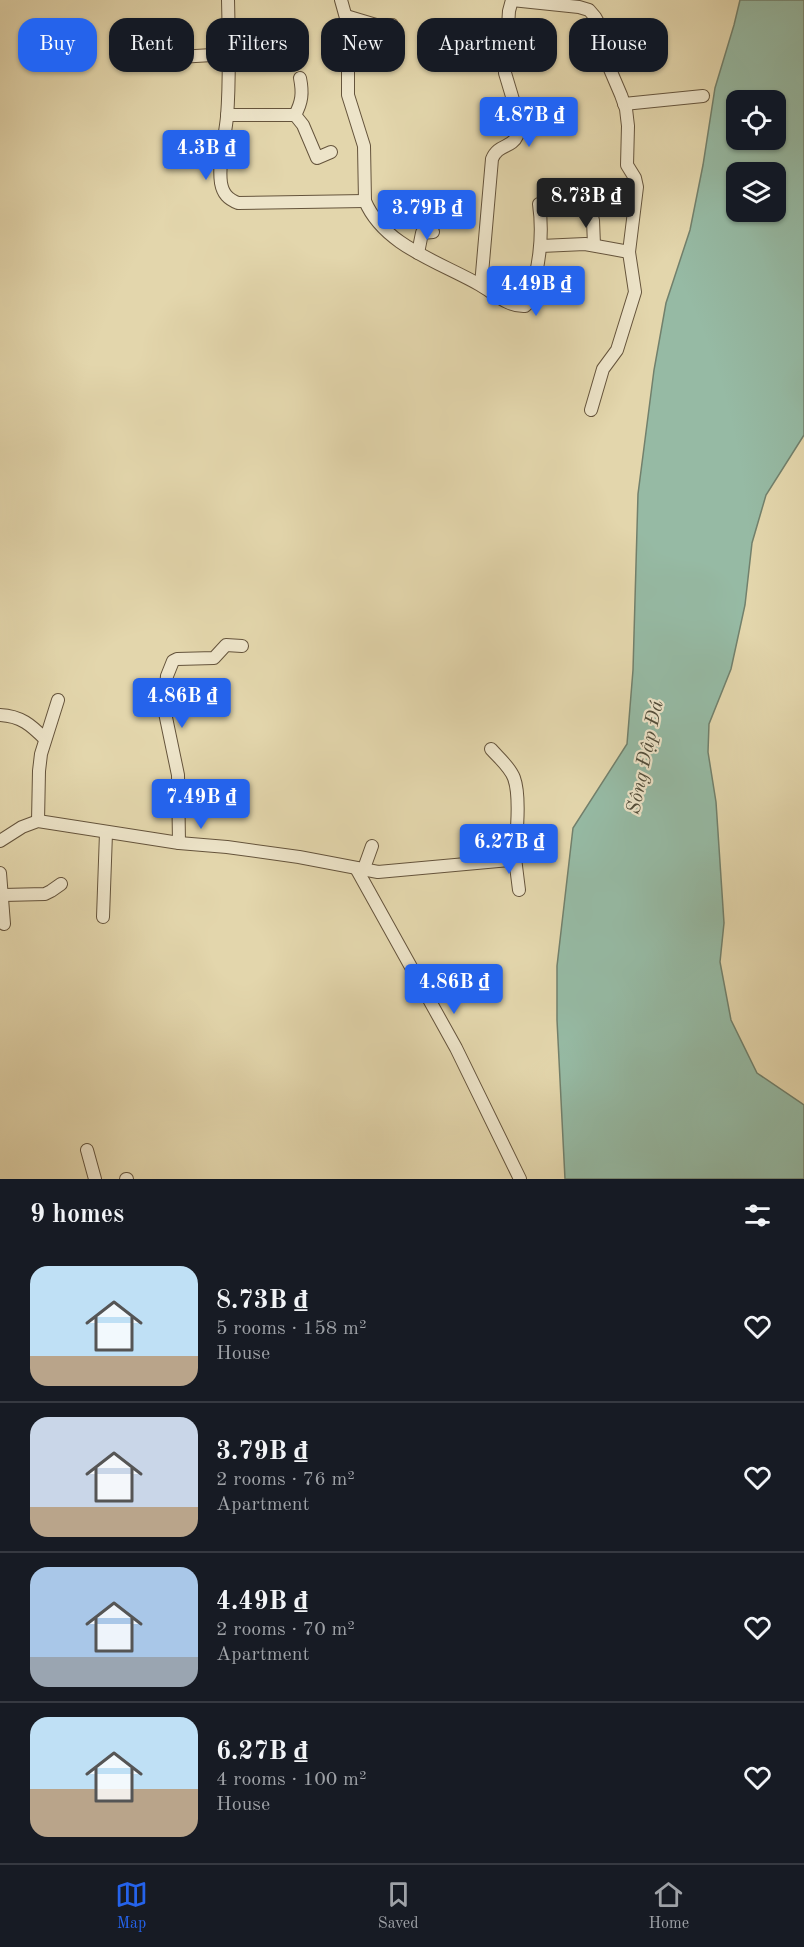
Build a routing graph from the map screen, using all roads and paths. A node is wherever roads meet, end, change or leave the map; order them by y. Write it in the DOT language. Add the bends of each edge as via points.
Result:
graph roads {
  1 [pos="228,0"];
  2 [pos="341,0"];
  3 [pos="512,0"];
  4 [pos="346,16"];
  5 [pos="228,18"];
  6 [pos="353,18"];
  7 [pos="228,72"];
  8 [pos="300,78"];
  9 [pos="703,96"];
  10 [pos="624,104"];
  11 [pos="295,115"];
  12 [pos="227,116"];
  13 [pos="331,152"];
  14 [pos="365,201"];
  15 [pos="539,204"];
  16 [pos="593,220"];
  17 [pos="434,232"];
  18 [pos="594,245"];
  19 [pos="541,246"];
  20 [pos="629,252"];
  21 [pos="417,253"];
  22 [pos="481,285"];
  23 [pos="591,410"];
  24 [pos="242,646"];
  25 [pos="58,699"];
  26 [pos="0,715"];
  27 [pos="45,739"];
  28 [pos="491,749"];
  29 [pos="38,821"];
  30 [pos="106,832"];
  31 [pos="0,841"];
  32 [pos="179,843"];
  33 [pos="372,846"];
  34 [pos="515,858"];
  35 [pos="359,869"];
  36 [pos="0,873"];
  37 [pos="61,884"];
  38 [pos="519,890"];
  39 [pos="3,895"];
  40 [pos="103,917"];
  41 [pos="4,924"];
  42 [pos="87,1150"];
  43 [pos="95,1179"];
  44 [pos="520,1179"];
  1 -- 5 [label="street"];
  2 -- 4 [label="street"];
  3 -- 10 [label="street" via="579,7 591,12 600,26 609,67"];
  3 -- 22 [label="street" via="505,73 514,103 517,136 516,141 497,150 492,159"];
  4 -- 6 [label="street"];
  4 -- 14 [label="street" via="348,95 364,146"];
  7 -- 12 [label="street"];
  8 -- 11 [label="street" via="303,96"];
  9 -- 10 [label="street"];
  10 -- 20 [label="street" via="627,165 637,182"];
  11 -- 12 [label="street"];
  11 -- 13 [label="street" via="317,158"];
  12 -- 14 [label="street" via="221,180 230,200"];
  14 -- 21 [label="street" via="379,223"];
  15 -- 19 [label="street"];
  16 -- 18 [label="street"];
  17 -- 21 [label="street" via="422,233"];
  18 -- 19 [label="street"];
  18 -- 20 [label="street"];
  19 -- 22 [label="street" via="530,301 525,306 514,305"];
  20 -- 23 [label="street" via="635,287 633,302 617,350 603,369"];
  21 -- 22 [label="street"];
  24 -- 32 [label="street" via="226,645 214,658 177,659 167,676 164,708 178,775"];
  25 -- 27 [label="street"];
  26 -- 27 [label="street" via="30,723"];
  27 -- 29 [label="street" via="39,771"];
  28 -- 34 [label="street" via="516,783"];
  29 -- 30 [label="street"];
  29 -- 31 [label="street"];
  30 -- 32 [label="street"];
  30 -- 40 [label="street"];
  32 -- 35 [label="street" via="299,857"];
  33 -- 35 [label="street"];
  34 -- 35 [label="street" via="393,872"];
  34 -- 38 [label="street"];
  35 -- 44 [label="street" via="456,1048"];
  36 -- 39 [label="street"];
  37 -- 39 [label="street" via="45,894"];
  39 -- 41 [label="street"];
  42 -- 43 [label="street"];
}
